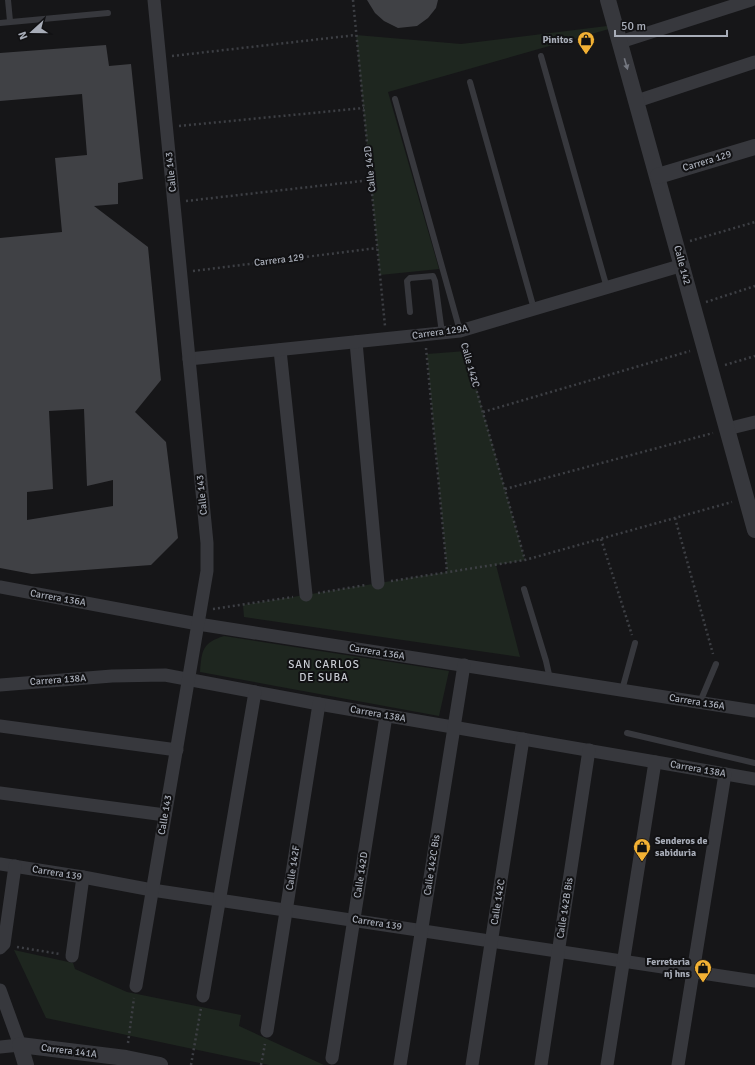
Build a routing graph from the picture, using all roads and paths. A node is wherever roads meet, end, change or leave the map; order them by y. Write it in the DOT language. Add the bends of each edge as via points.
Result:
graph roads {
  1 [pos="8,0"];
  2 [pos="154,0"];
  3 [pos="353,0"];
  4 [pos="608,0"];
  5 [pos="751,0"];
  6 [pos="108,14"];
  7 [pos="10,22"];
  8 [pos="0,23"];
  9 [pos="356,35"];
  10 [pos="620,42"];
  11 [pos="541,56"];
  12 [pos="160,57"];
  13 [pos="755,62"];
  14 [pos="470,82"];
  15 [pos="395,100"];
  16 [pos="637,100"];
  17 [pos="364,108"];
  18 [pos="166,128"];
  19 [pos="755,147"];
  20 [pos="658,176"];
  21 [pos="371,180"];
  22 [pos="174,203"];
  23 [pos="755,222"];
  24 [pos="677,245"];
  25 [pos="377,248"];
  26 [pos="683,265"];
  27 [pos="181,273"];
  28 [pos="755,286"];
  29 [pos="607,288"];
  30 [pos="694,305"];
  31 [pos="534,309"];
  32 [pos="410,312"];
  33 [pos="460,332"];
  34 [pos="442,333"];
  35 [pos="425,335"];
  36 [pos="386,339"];
  37 [pos="356,342"];
  38 [pos="705,347"];
  39 [pos="280,350"];
  40 [pos="755,356"];
  41 [pos="189,359"];
  42 [pos="711,369"];
  43 [pos="483,412"];
  44 [pos="755,422"];
  45 [pos="727,429"];
  46 [pos="505,489"];
  47 [pos="746,498"];
  48 [pos="675,518"];
  49 [pos="755,530"];
  50 [pos="601,539"];
  51 [pos="525,560"];
  52 [pos="447,572"];
  53 [pos="378,583"];
  54 [pos="0,588"];
  55 [pos="524,589"];
  56 [pos="306,595"];
  57 [pos="199,617"];
  58 [pos="635,643"];
  59 [pos="716,664"];
  60 [pos="464,666"];
  61 [pos="189,678"];
  62 [pos="550,679"];
  63 [pos="0,685"];
  64 [pos="622,690"];
  65 [pos="255,692"];
  66 [pos="700,702"];
  67 [pos="319,704"];
  68 [pos="755,711"];
  69 [pos="386,716"];
  70 [pos="0,726"];
  71 [pos="454,727"];
  72 [pos="627,733"];
  73 [pos="523,739"];
  74 [pos="176,750"];
  75 [pos="589,750"];
  76 [pos="655,762"];
  77 [pos="755,763"];
  78 [pos="725,774"];
  79 [pos="755,779"];
  80 [pos="0,793"];
  81 [pos="165,815"];
  82 [pos="0,864"];
  83 [pos="15,866"];
  84 [pos="83,877"];
  85 [pos="152,890"];
  86 [pos="219,900"];
  87 [pos="287,910"];
  88 [pos="354,920"];
  89 [pos="422,930"];
  90 [pos="492,941"];
  91 [pos="2,946"];
  92 [pos="559,950"];
  93 [pos="72,956"];
  94 [pos="624,960"];
  95 [pos="693,970"];
  96 [pos="755,981"];
  97 [pos="136,986"];
  98 [pos="0,990"];
  99 [pos="203,996"];
  100 [pos="268,1031"];
  101 [pos="20,1045"];
  102 [pos="0,1047"];
  103 [pos="126,1058"];
  104 [pos="332,1058"];
  105 [pos="26,1065"];
  106 [pos="160,1065"];
  107 [pos="191,1065"];
  108 [pos="261,1065"];
  109 [pos="400,1065"];
  110 [pos="472,1065"];
  111 [pos="541,1065"];
  112 [pos="607,1065"];
  113 [pos="678,1065"];
  1 -- 7 [label="lane"];
  2 -- 12 [label="street, Calle 143"];
  3 -- 9 [label="path, Calle 142D"];
  4 -- 10 [label="street, Calle 142"];
  5 -- 10 [label="street"];
  6 -- 7 [label="lane"];
  7 -- 8 [label="lane"];
  9 -- 12 [label="path"];
  9 -- 17 [label="path, Calle 142D"];
  10 -- 16 [label="street, Calle 142, one-way"];
  11 -- 29 [label="lane"];
  12 -- 18 [label="street, Calle 143"];
  13 -- 16 [label="street"];
  14 -- 31 [label="lane"];
  15 -- 33 [label="lane, Calle 142C"];
  16 -- 20 [label="street, Calle 142"];
  17 -- 18 [label="path"];
  17 -- 21 [label="path, Calle 142D"];
  18 -- 22 [label="street, Calle 143"];
  19 -- 20 [label="street, Carrera 129"];
  20 -- 24 [label="street, Calle 142"];
  21 -- 22 [label="path"];
  21 -- 25 [label="path, Calle 142D"];
  22 -- 27 [label="street, Calle 143"];
  23 -- 24 [label="path"];
  24 -- 26 [label="street, Calle 142"];
  25 -- 27 [label="path, Carrera 129"];
  25 -- 36 [label="path, Calle 142D"];
  26 -- 29 [label="street, Carrera 129A"];
  26 -- 30 [label="street, Calle 142"];
  27 -- 41 [label="street, Calle 143"];
  28 -- 30 [label="path"];
  29 -- 31 [label="street, Carrera 129A"];
  30 -- 38 [label="street, Calle 142"];
  31 -- 33 [label="street, Carrera 129A"];
  32 -- 34 [label="lane" via="407,281 410,278 433,276"];
  33 -- 34 [label="street, Carrera 129A"];
  33 -- 43 [label="path, Calle 142C"];
  34 -- 35 [label="street, Carrera 129A"];
  35 -- 36 [label="street, Carrera 129A"];
  35 -- 52 [label="path"];
  36 -- 37 [label="street, Carrera 129A"];
  37 -- 39 [label="street, Carrera 129A"];
  37 -- 53 [label="street"];
  38 -- 42 [label="street, Calle 142"];
  38 -- 43 [label="path"];
  39 -- 41 [label="street, Carrera 129A"];
  39 -- 56 [label="street"];
  40 -- 42 [label="path"];
  41 -- 57 [label="street, Calle 143" via="207,543 207,570"];
  42 -- 45 [label="street, Calle 142"];
  43 -- 46 [label="path, Calle 142C"];
  44 -- 45 [label="street"];
  45 -- 46 [label="path"];
  45 -- 47 [label="street, Calle 142"];
  46 -- 51 [label="path, Calle 142C"];
  47 -- 48 [label="path"];
  47 -- 49 [label="street, Calle 142"];
  48 -- 50 [label="path"];
  48 -- 59 [label="path"];
  50 -- 51 [label="path"];
  50 -- 58 [label="path"];
  51 -- 52 [label="path"];
  52 -- 53 [label="path"];
  53 -- 56 [label="path"];
  54 -- 57 [label="street, Carrera 136A"];
  55 -- 62 [label="lane"];
  56 -- 57 [label="path"];
  57 -- 60 [label="street, Carrera 136A"];
  57 -- 61 [label="street, Calle 143"];
  58 -- 64 [label="lane"];
  59 -- 66 [label="lane"];
  60 -- 62 [label="street, Carrera 136A"];
  60 -- 71 [label="street, Calle 142C Bis"];
  61 -- 63 [label="street, Carrera 138A" via="166,675 112,676"];
  61 -- 65 [label="street, Carrera 138A"];
  61 -- 74 [label="street, Calle 143"];
  62 -- 64 [label="street, Carrera 136A"];
  64 -- 66 [label="street, Carrera 136A"];
  65 -- 67 [label="street, Carrera 138A"];
  65 -- 86 [label="street"];
  66 -- 68 [label="street, Carrera 136A"];
  67 -- 69 [label="street, Carrera 138A"];
  67 -- 87 [label="street, Calle 142F"];
  69 -- 71 [label="street, Carrera 138A"];
  69 -- 88 [label="street, Calle 142D"];
  70 -- 74 [label="street"];
  71 -- 73 [label="street, Carrera 138A"];
  71 -- 89 [label="street, Calle 142C Bis"];
  72 -- 77 [label="lane"];
  73 -- 75 [label="street, Carrera 138A"];
  73 -- 90 [label="street, Calle 142C"];
  74 -- 81 [label="street, Calle 143"];
  75 -- 76 [label="street, Carrera 138A"];
  75 -- 92 [label="street, Calle 142B Bis"];
  76 -- 78 [label="street, Carrera 138A"];
  76 -- 94 [label="street"];
  78 -- 79 [label="street, Carrera 138A"];
  78 -- 95 [label="street"];
  80 -- 81 [label="street"];
  81 -- 85 [label="street, Calle 143"];
  82 -- 83 [label="street, Carrera 139"];
  83 -- 84 [label="street, Carrera 139"];
  83 -- 91 [label="street"];
  84 -- 85 [label="street, Carrera 139"];
  84 -- 93 [label="street"];
  85 -- 86 [label="street, Carrera 139"];
  85 -- 97 [label="street, Calle 143"];
  86 -- 87 [label="street, Carrera 139"];
  86 -- 99 [label="street"];
  87 -- 88 [label="street, Carrera 139"];
  87 -- 100 [label="street, Calle 142F"];
  88 -- 89 [label="street, Carrera 139"];
  88 -- 104 [label="street, Calle 142D"];
  89 -- 90 [label="street, Carrera 139"];
  89 -- 109 [label="street, Calle 142C Bis"];
  90 -- 92 [label="street, Carrera 139"];
  90 -- 110 [label="street, Calle 142C"];
  91 -- 93 [label="path"];
  92 -- 94 [label="street, Carrera 139"];
  92 -- 111 [label="street, Calle 142B Bis"];
  94 -- 95 [label="street, Carrera 139"];
  94 -- 112 [label="street"];
  95 -- 96 [label="street, Carrera 139"];
  95 -- 113 [label="street"];
  97 -- 103 [label="path"];
  98 -- 101 [label="street"];
  99 -- 107 [label="path"];
  100 -- 108 [label="path"];
  101 -- 102 [label="street, Carrera 141A"];
  101 -- 103 [label="street, Carrera 141A"];
  101 -- 105 [label="street"];
  103 -- 106 [label="street, Carrera 141A"];
}
